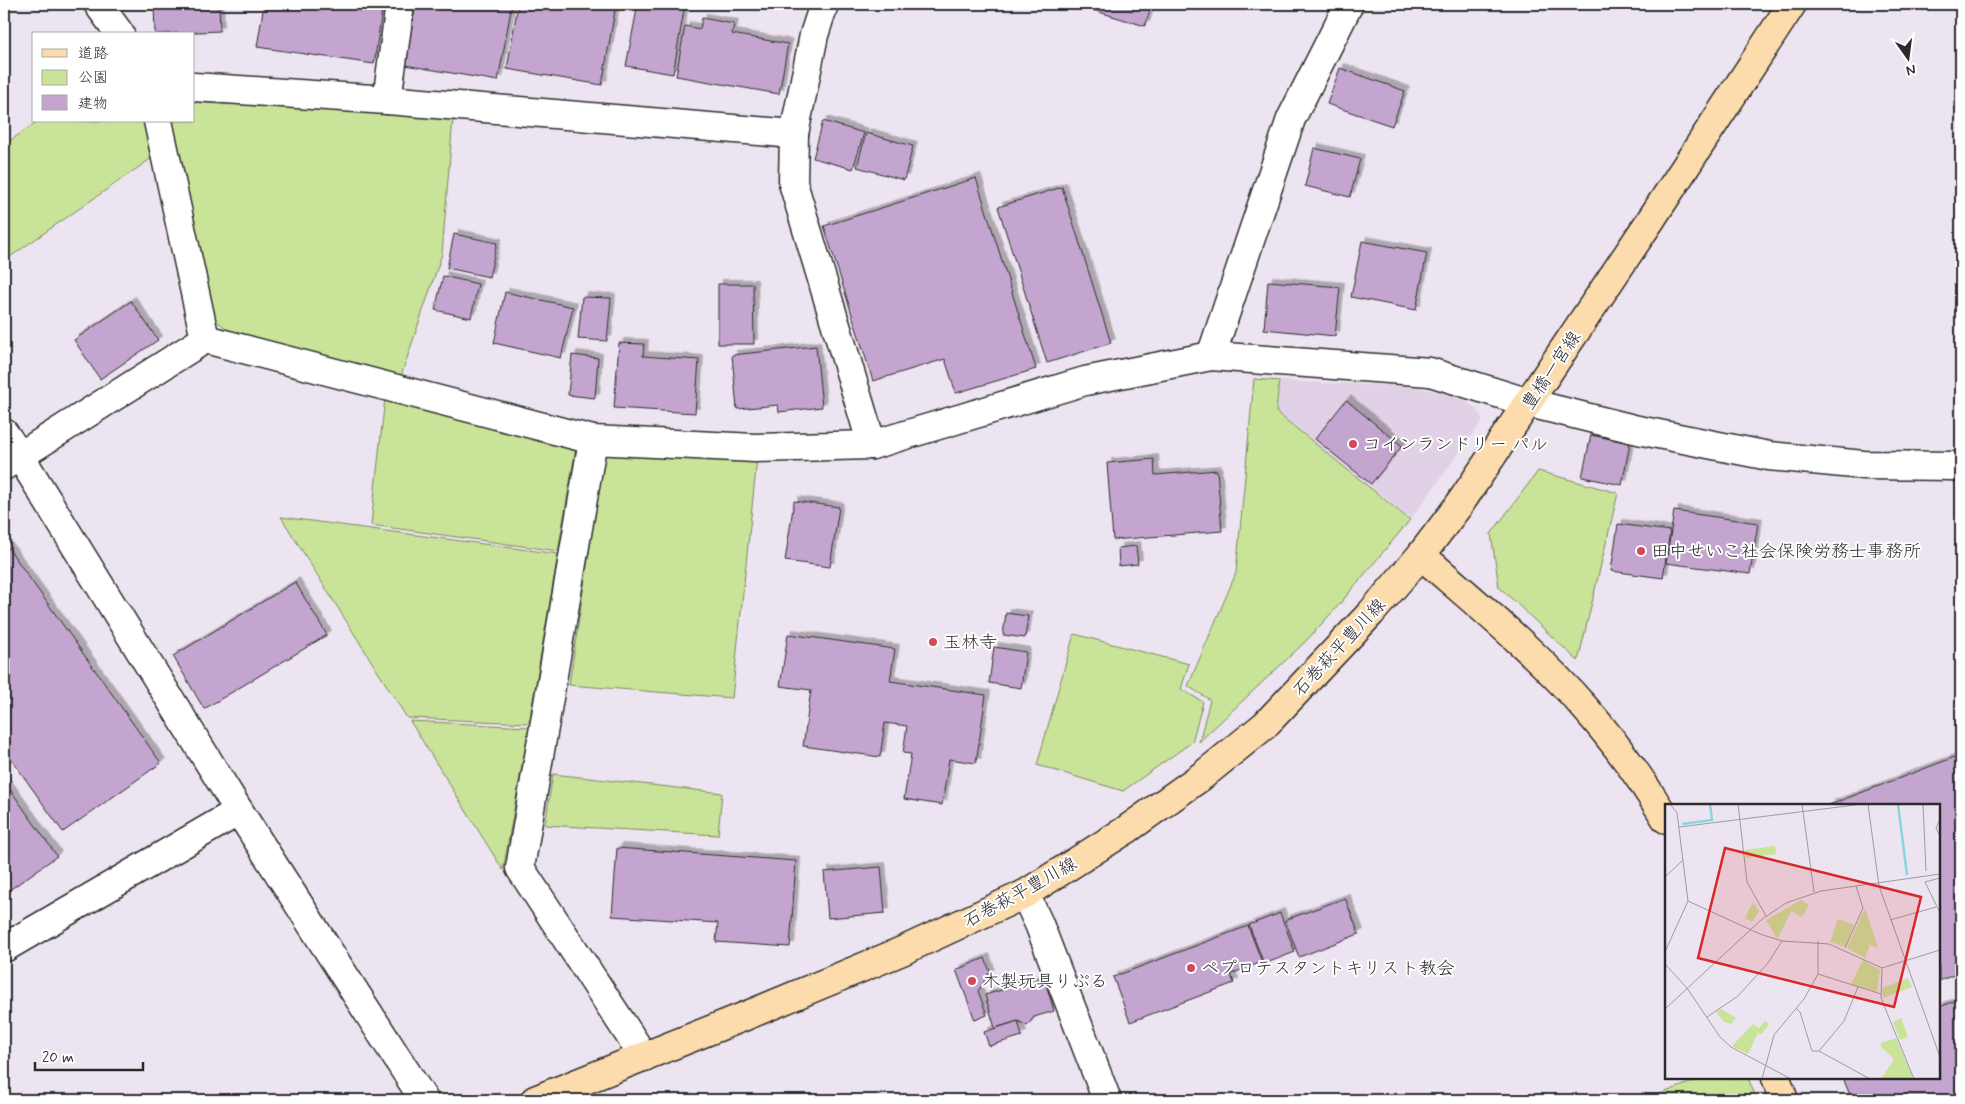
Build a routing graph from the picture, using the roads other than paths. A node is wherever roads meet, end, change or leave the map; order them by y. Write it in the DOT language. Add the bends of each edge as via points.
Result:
graph roads {
  1 [pos="98,4"];
  2 [pos="400,4"];
  3 [pos="824,4"];
  4 [pos="1349,4"];
  5 [pos="1792,4"];
  6 [pos="119,32"];
  7 [pos="195,87"];
  8 [pos="387,100"];
  9 [pos="158,122"];
  10 [pos="794,134"];
  11 [pos="205,339"];
  12 [pos="1211,356"];
  13 [pos="1529,403"];
  14 [pos="4,433"];
  15 [pos="593,440"];
  16 [pos="872,445"];
  17 [pos="12,461"];
  18 [pos="1961,468"];
  19 [pos="1421,555"];
  20 [pos="239,811"];
  21 [pos="1665,817"];
  22 [pos="1025,894"];
  23 [pos="4,948"];
  24 [pos="644,1056"];
  25 [pos="1776,1079"];
  26 [pos="424,1100"];
  27 [pos="535,1100"];
  28 [pos="1107,1100"];
  29 [pos="1784,1100"];
  1 -- 6 [label="street"];
  2 -- 8 [label="street"];
  3 -- 10 [label="street" via="814,35"];
  4 -- 12 [label="street" via="1291,119"];
  5 -- 13 [label="main road, 豊橋一宮線"];
  7 -- 8 [label="street"];
  8 -- 10 [label="street"];
  9 -- 11 [label="street"];
  10 -- 16 [label="street" via="792,183"];
  11 -- 15 [label="street"];
  11 -- 17 [label="street"];
  12 -- 13 [label="street" via="1430,372"];
  12 -- 16 [label="street" via="1086,381"];
  13 -- 18 [label="street" via="1638,430 1769,456 1864,465"];
  13 -- 19 [label="main road, 豊橋一宮線"];
  14 -- 17 [label="street"];
  15 -- 16 [label="street" via="755,448"];
  15 -- 24 [label="street" via="520,868"];
  17 -- 20 [label="street"];
  19 -- 21 [label="main road" via="1543,664 1585,708 1621,750"];
  19 -- 22 [label="main road, 石巻萩平豊川線" via="1372,613 1265,725 1202,776 1126,830"];
  20 -- 23 [label="street"];
  20 -- 26 [label="street"];
  22 -- 24 [label="main road, 石巻萩平豊川線" via="902,950"];
  22 -- 28 [label="street"];
  24 -- 27 [label="main road, 石巻萩平豊川線"];
  25 -- 29 [label="main road"];
}
